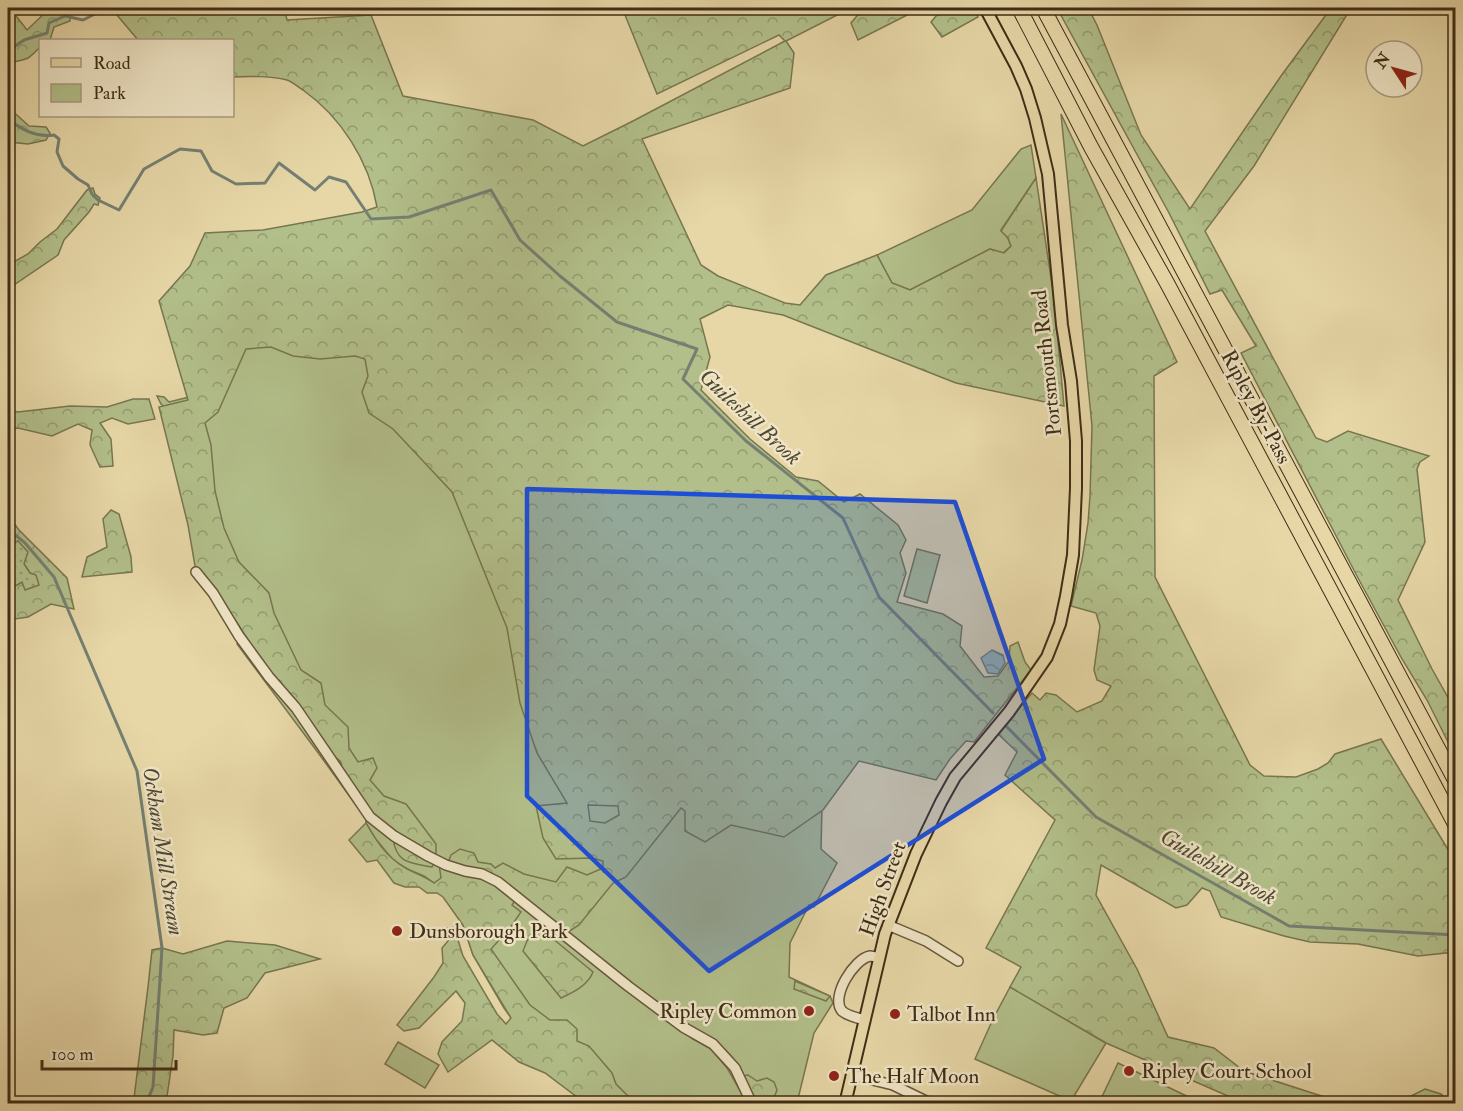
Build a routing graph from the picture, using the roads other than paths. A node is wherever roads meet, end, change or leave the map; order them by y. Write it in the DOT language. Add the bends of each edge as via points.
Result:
graph roads {
  1 [pos="985,8"];
  2 [pos="1019,8"];
  3 [pos="1043,8"];
  4 [pos="196,572"];
  5 [pos="1009,712"];
  6 [pos="1455,782"];
  7 [pos="1455,826"];
  8 [pos="888,925"];
  9 [pos="879,958"];
  10 [pos="958,961"];
  11 [pos="865,1020"];
  12 [pos="852,1075"];
  13 [pos="752,1104"];
  14 [pos="845,1104"];
  15 [pos="932,1104"];
  1 -- 5 [label="main road, Portsmouth Road" via="1016,66 1035,118 1048,174 1076,441 1075,535 1060,624 1047,657"];
  2 -- 7 [label="highway, Ripley By-Pass"];
  3 -- 6 [label="highway, Ripley By-Pass"];
  4 -- 13 [label="street" via="370,817 394,836 446,865 490,877 628,986 713,1044 735,1068"];
  5 -- 8 [label="main road, High Street" via="948,789"];
  8 -- 9 [label="main road, High Street"];
  8 -- 10 [label="street" via="926,941"];
  9 -- 11 [label="main road, High Street"];
  9 -- 11 [label="street" via="868,957 857,964 838,998 843,1011"];
  11 -- 12 [label="main road, High Street"];
  12 -- 14 [label="main road, High Street"];
  12 -- 15 [label="street" via="893,1085"];
}
